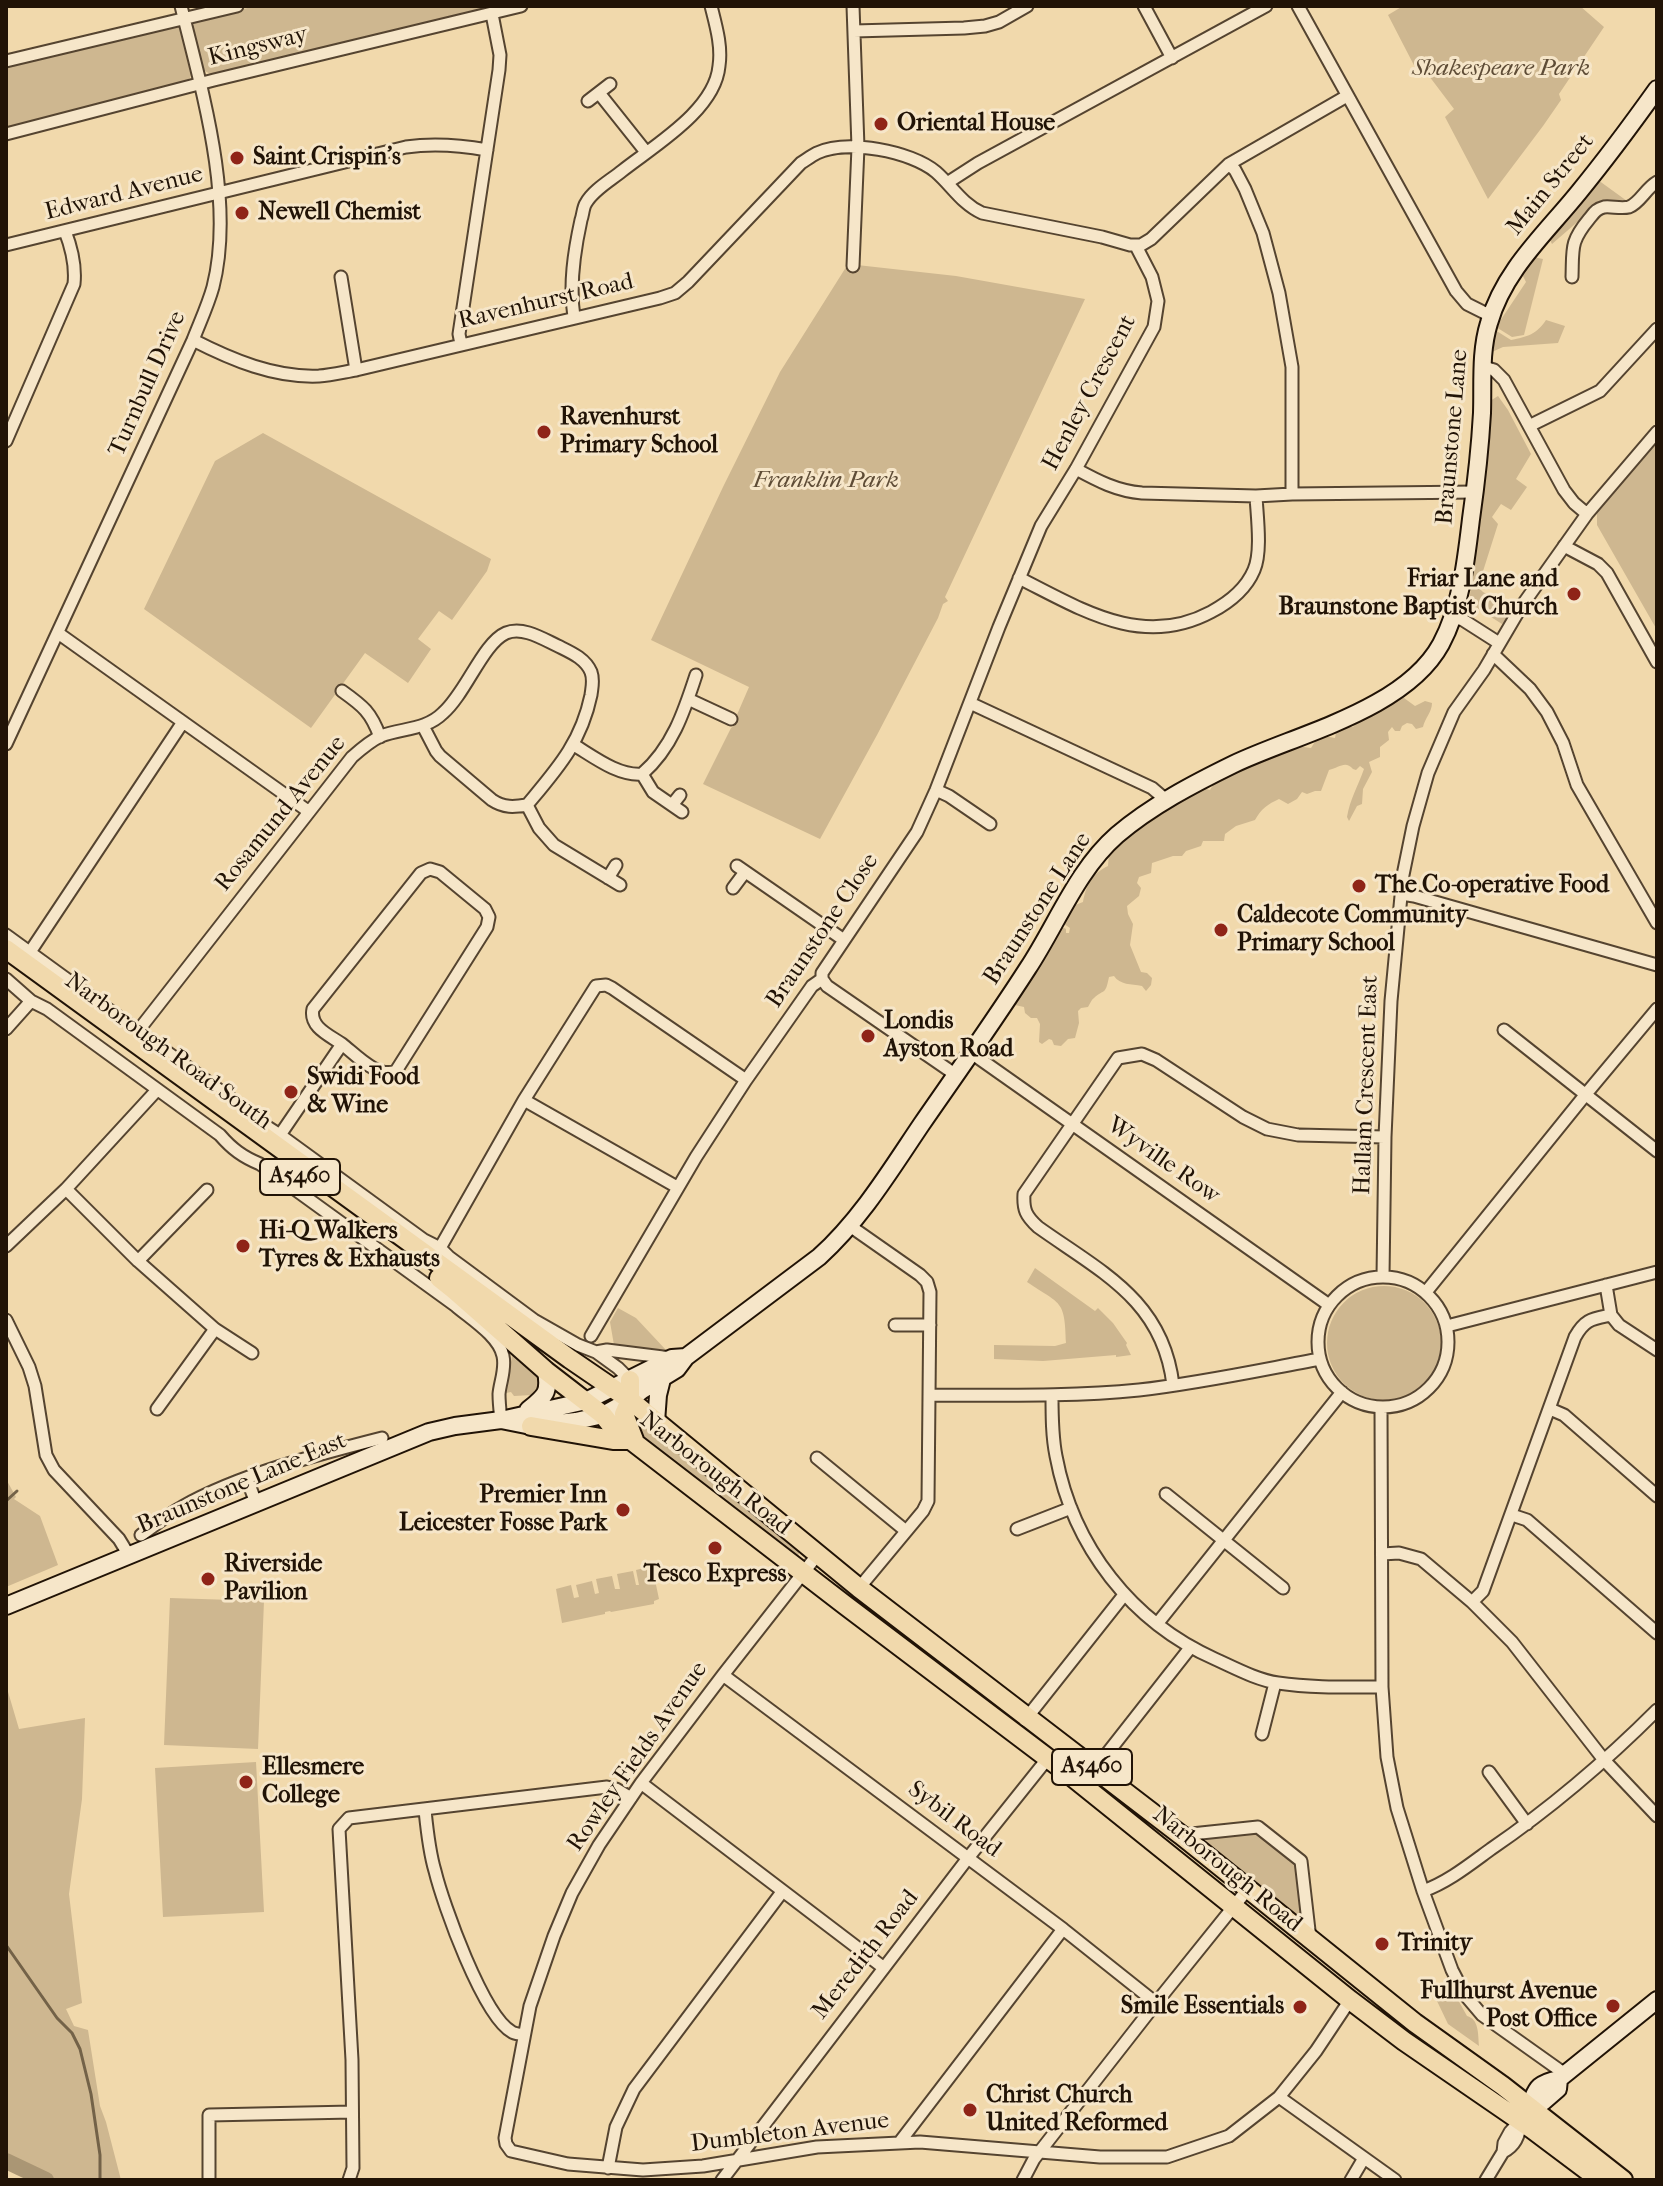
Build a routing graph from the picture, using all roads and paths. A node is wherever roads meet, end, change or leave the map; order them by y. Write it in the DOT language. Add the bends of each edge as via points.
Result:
graph roads {
  1 [pos="181,6"];
  2 [pos="237,6"];
  3 [pos="521,6"];
  4 [pos="711,6"];
  5 [pos="853,6"];
  6 [pos="1027,6"];
  7 [pos="1144,6"];
  8 [pos="1266,6"];
  9 [pos="1298,6"];
  10 [pos="492,14"];
  11 [pos="185,19"];
  12 [pos="854,31"];
  13 [pos="1172,58"];
  14 [pos="6,61"];
  15 [pos="200,84"];
  16 [pos="610,84"];
  17 [pos="1657,89"];
  18 [pos="599,93"];
  19 [pos="1347,96"];
  20 [pos="588,101"];
  21 [pos="6,134"];
  22 [pos="858,147"];
  23 [pos="487,150"];
  24 [pos="646,152"];
  25 [pos="1229,164"];
  26 [pos="1657,182"];
  27 [pos="947,183"];
  28 [pos="218,193"];
  29 [pos="65,231"];
  30 [pos="6,245"];
  31 [pos="1136,246"];
  32 [pos="853,266"];
  33 [pos="341,277"];
  34 [pos="1572,277"];
  35 [pos="1491,316"];
  36 [pos="574,317"];
  37 [pos="1657,329"];
  38 [pos="193,340"];
  39 [pos="461,344"];
  40 [pos="1484,367"];
  41 [pos="356,370"];
  42 [pos="1529,426"];
  43 [pos="1657,432"];
  44 [pos="6,441"];
  45 [pos="1076,469"];
  46 [pos="1475,492"];
  47 [pos="1292,494"];
  48 [pos="1256,496"];
  49 [pos="1587,514"];
  50 [pos="1041,526"];
  51 [pos="1564,546"];
  52 [pos="1019,578"];
  53 [pos="1453,617"];
  54 [pos="58,633"];
  55 [pos="1499,643"];
  56 [pos="1493,654"];
  57 [pos="1657,662"];
  58 [pos="696,675"];
  59 [pos="342,691"];
  60 [pos="688,699"];
  61 [pos="970,703"];
  62 [pos="731,719"];
  63 [pos="183,722"];
  64 [pos="423,726"];
  65 [pos="380,737"];
  66 [pos="6,744"];
  67 [pos="574,745"];
  68 [pos="642,774"];
  69 [pos="936,790"];
  70 [pos="680,795"];
  71 [pos="1166,800"];
  72 [pos="527,805"];
  73 [pos="308,811"];
  74 [pos="990,824"];
  75 [pos="616,865"];
  76 [pos="608,878"];
  77 [pos="620,885"];
  78 [pos="733,888"];
  79 [pos="1401,894"];
  80 [pos="1657,923"];
  81 [pos="6,935"];
  82 [pos="844,940"];
  83 [pos="6,949"];
  84 [pos="30,952"];
  85 [pos="6,964"];
  86 [pos="1656,965"];
  87 [pos="6,979"];
  88 [pos="822,979"];
  89 [pos="31,1001"];
  90 [pos="1657,1009"];
  91 [pos="6,1029"];
  92 [pos="1504,1030"];
  93 [pos="138,1031"];
  94 [pos="342,1044"];
  95 [pos="970,1052"];
  96 [pos="956,1075"];
  97 [pos="746,1080"];
  98 [pos="157,1090"];
  99 [pos="1586,1094"];
  100 [pos="524,1100"];
  101 [pos="1072,1123"];
  102 [pos="280,1135"];
  103 [pos="1385,1137"];
  104 [pos="1657,1151"];
  105 [pos="677,1187"];
  106 [pos="66,1189"];
  107 [pos="207,1190"];
  108 [pos="850,1226"];
  109 [pos="6,1246"];
  110 [pos="440,1248"];
  111 [pos="138,1261"];
  112 [pos="1657,1272"];
  113 [pos="1383,1276"];
  114 [pos="1606,1285"];
  115 [pos="1426,1292"];
  116 [pos="504,1297"];
  117 [pos="1329,1305"];
  118 [pos="1611,1315"];
  119 [pos="6,1320"];
  120 [pos="521,1323"];
  121 [pos="895,1325"];
  122 [pos="930,1325"];
  123 [pos="1447,1326"];
  124 [pos="215,1329"];
  125 [pos="591,1336"];
  126 [pos="1657,1350"];
  127 [pos="596,1352"];
  128 [pos="252,1353"];
  129 [pos="679,1358"];
  130 [pos="570,1359"];
  131 [pos="1320,1359"];
  132 [pos="546,1371"];
  133 [pos="662,1379"];
  134 [pos="1173,1385"];
  135 [pos="629,1390"];
  136 [pos="1342,1392"];
  137 [pos="930,1395"];
  138 [pos="1052,1395"];
  139 [pos="586,1401"];
  140 [pos="1381,1407"];
  141 [pos="157,1409"];
  142 [pos="1550,1409"];
  143 [pos="603,1415"];
  144 [pos="501,1420"];
  145 [pos="528,1420"];
  146 [pos="576,1421"];
  147 [pos="656,1422"];
  148 [pos="382,1438"];
  149 [pos="634,1440"];
  150 [pos="817,1458"];
  151 [pos="247,1479"];
  152 [pos="1166,1494"];
  153 [pos="1657,1496"];
  154 [pos="256,1503"];
  155 [pos="1071,1508"];
  156 [pos="1512,1515"];
  157 [pos="1017,1529"];
  158 [pos="906,1531"];
  159 [pos="141,1535"];
  160 [pos="1225,1541"];
  161 [pos="818,1554"];
  162 [pos="1382,1554"];
  163 [pos="130,1557"];
  164 [pos="804,1572"];
  165 [pos="859,1588"];
  166 [pos="1283,1588"];
  167 [pos="1124,1595"];
  168 [pos="1472,1602"];
  169 [pos="6,1606"];
  170 [pos="1157,1624"];
  171 [pos="1657,1633"];
  172 [pos="1190,1648"];
  173 [pos="723,1675"];
  174 [pos="1275,1683"];
  175 [pos="1382,1687"];
  176 [pos="1657,1710"];
  177 [pos="1027,1717"];
  178 [pos="1015,1734"];
  179 [pos="1262,1734"];
  180 [pos="1048,1758"];
  181 [pos="1604,1760"];
  182 [pos="1095,1769"];
  183 [pos="1489,1772"];
  184 [pos="641,1783"];
  185 [pos="631,1798"];
  186 [pos="425,1810"];
  187 [pos="1657,1816"];
  188 [pos="1527,1824"];
  189 [pos="1181,1835"];
  190 [pos="968,1858"];
  191 [pos="1247,1890"];
  192 [pos="1423,1891"];
  193 [pos="782,1892"];
  194 [pos="1234,1906"];
  195 [pos="1063,1929"];
  196 [pos="1310,1939"];
  197 [pos="884,1968"];
  198 [pos="1350,2000"];
  199 [pos="1657,2000"];
  200 [pos="1156,2003"];
  201 [pos="524,2035"];
  202 [pos="1543,2059"];
  203 [pos="1557,2078"];
  204 [pos="1279,2097"];
  205 [pos="352,2112"];
  206 [pos="1525,2114"];
  207 [pos="899,2143"];
  208 [pos="508,2148"];
  209 [pos="1040,2151"];
  210 [pos="1364,2158"];
  211 [pos="734,2162"];
  212 [pos="608,2168"];
  213 [pos="209,2180"];
  214 [pos="349,2180"];
  215 [pos="722,2180"];
  216 [pos="1023,2180"];
  217 [pos="1351,2180"];
  218 [pos="1395,2180"];
  219 [pos="1486,2180"];
  220 [pos="1600,2180"];
  221 [pos="1623,2180"];
  1 -- 11 [label="street, Turnbull Drive"];
  2 -- 11 [label="street, Kingsway"];
  3 -- 10 [label="street, Kingsway"];
  4 -- 24 [label="street" via="720,50 715,85 704,103"];
  5 -- 12 [label="street"];
  6 -- 12 [label="street" via="985,26"];
  7 -- 13 [label="street"];
  8 -- 13 [label="street"];
  9 -- 19 [label="street"];
  10 -- 15 [label="street, Kingsway"];
  10 -- 23 [label="street" via="500,55"];
  11 -- 14 [label="street, Kingsway"];
  11 -- 15 [label="street, Turnbull Drive"];
  12 -- 22 [label="street"];
  13 -- 27 [label="street"];
  15 -- 21 [label="street, Kingsway"];
  15 -- 28 [label="street, Turnbull Drive"];
  16 -- 18 [label="street"];
  17 -- 35 [label="street, Main Street" via="1589,181 1526,253"];
  18 -- 20 [label="street"];
  18 -- 24 [label="street"];
  19 -- 25 [label="street"];
  19 -- 35 [label="street" via="1456,291 1467,304"];
  22 -- 27 [label="street" via="915,160"];
  22 -- 32 [label="street"];
  22 -- 36 [label="street, Ravenhurst Road" via="818,152 801,163 675,293"];
  23 -- 28 [label="street, Edward Avenue" via="406,147"];
  23 -- 39 [label="street"];
  24 -- 36 [label="street" via="585,203 572,275"];
  25 -- 31 [label="street" via="1151,239"];
  25 -- 47 [label="street" via="1263,233 1279,293 1292,367"];
  26 -- 34 [label="street" via="1629,207 1598,209 1577,234"];
  27 -- 31 [label="street" via="982,213"];
  28 -- 29 [label="street, Edward Avenue"];
  28 -- 38 [label="street, Turnbull Drive" via="216,269"];
  29 -- 30 [label="street, Edward Avenue"];
  29 -- 44 [label="street" via="73,252 74,284"];
  31 -- 45 [label="street, Henley Crescent" via="1158,301 1154,327"];
  33 -- 41 [label="street"];
  35 -- 40 [label="street, Braunstone Lane"];
  36 -- 39 [label="street, Ravenhurst Road"];
  37 -- 42 [label="street" via="1600,391"];
  38 -- 41 [label="street, Ravenhurst Road" via="247,364 287,374"];
  38 -- 54 [label="street, Turnbull Drive"];
  39 -- 41 [label="street, Ravenhurst Road"];
  40 -- 42 [label="street" via="1504,380"];
  40 -- 46 [label="street, Braunstone Lane"];
  42 -- 49 [label="street" via="1564,490"];
  43 -- 49 [label="street, Hallam Crescent East"];
  45 -- 48 [label="street" via="1126,492"];
  45 -- 50 [label="street, Henley Crescent"];
  46 -- 47 [label="street"];
  46 -- 53 [label="street, Braunstone Lane"];
  47 -- 48 [label="street"];
  48 -- 52 [label="street" via="1255,568 1244,587 1200,618 1172,627 1115,623"];
  49 -- 51 [label="street, Hallam Crescent East"];
  50 -- 52 [label="street, Braunstone Close"];
  51 -- 55 [label="street, Hallam Crescent East"];
  51 -- 57 [label="street" via="1607,573"];
  52 -- 61 [label="street, Braunstone Close"];
  53 -- 55 [label="street"];
  53 -- 71 [label="street, Braunstone Lane" via="1429,661 1375,704 1234,764"];
  54 -- 63 [label="street"];
  54 -- 66 [label="street, Turnbull Drive"];
  55 -- 56 [label="street, Hallam Crescent East"];
  56 -- 79 [label="street, Hallam Crescent East" via="1454,712 1428,773"];
  56 -- 80 [label="street" via="1547,712 1577,785"];
  58 -- 60 [label="street"];
  59 -- 65 [label="street" via="366,708"];
  60 -- 62 [label="street"];
  60 -- 68 [label="street" via="669,743"];
  61 -- 69 [label="street, Braunstone Close"];
  61 -- 71 [label="street" via="1152,788"];
  63 -- 73 [label="street"];
  63 -- 84 [label="street"];
  64 -- 65 [label="street, Rosamund Avenue"];
  64 -- 67 [label="street, Rosamund Avenue" via="455,701 496,638 515,630 577,656 590,669 588,711"];
  64 -- 72 [label="street" via="440,756 492,800 511,807"];
  65 -- 73 [label="street, Rosamund Avenue" via="352,757"];
  67 -- 68 [label="street" via="614,768"];
  67 -- 72 [label="street, Rosamund Avenue"];
  68 -- 70 [label="street" via="653,792 677,808"];
  69 -- 74 [label="street"];
  69 -- 82 [label="street, Braunstone Close" via="917,832"];
  71 -- 95 [label="street, Braunstone Lane" via="1096,856"];
  72 -- 76 [label="street" via="554,845"];
  73 -- 93 [label="street, Rosamund Avenue"];
  75 -- 76 [label="street"];
  76 -- 77 [label="street"];
  78 -- 82 [label="street" via="741,869"];
  79 -- 86 [label="street"];
  79 -- 103 [label="street, Hallam Crescent East"];
  81 -- 84 [label="street, Narborough Road South"];
  82 -- 88 [label="street, Braunstone Close"];
  83 -- 120 [label="main road, Narborough Road South / A5460"];
  84 -- 93 [label="street, Narborough Road South"];
  85 -- 132 [label="main road, Narborough Road South / A5460" via="454,1290"];
  87 -- 89 [label="street, Narborough Road South"];
  88 -- 96 [label="street"];
  88 -- 97 [label="street, Braunstone Close"];
  89 -- 91 [label="street"];
  89 -- 98 [label="street, Narborough Road South"];
  90 -- 99 [label="street"];
  92 -- 99 [label="street"];
  93 -- 102 [label="street, Narborough Road South"];
  94 -- 94 [label="street" via="316,1026 313,1009 421,873 440,872 485,909 487,927 396,1071 379,1071"];
  94 -- 102 [label="street"];
  95 -- 96 [label="street, Braunstone Lane"];
  95 -- 101 [label="street, Wyville Row"];
  96 -- 108 [label="street, Braunstone Lane"];
  97 -- 100 [label="street" via="601,985 592,990"];
  97 -- 105 [label="street, Braunstone Close"];
  98 -- 106 [label="street"];
  98 -- 144 [label="street, Narborough Road South" via="483,1329 503,1356"];
  99 -- 104 [label="street"];
  99 -- 115 [label="street"];
  100 -- 105 [label="street"];
  100 -- 110 [label="street"];
  101 -- 103 [label="street" via="1118,1058 1142,1054 1267,1129"];
  101 -- 117 [label="street, Wyville Row"];
  101 -- 134 [label="street" via="1024,1194 1023,1207 1038,1227 1141,1306 1163,1342"];
  102 -- 110 [label="street, Narborough Road South"];
  103 -- 113 [label="street, Hallam Crescent East"];
  105 -- 125 [label="street, Braunstone Close"];
  106 -- 109 [label="street"];
  106 -- 111 [label="street"];
  107 -- 111 [label="street"];
  108 -- 122 [label="street" via="927,1282"];
  108 -- 129 [label="street, Braunstone Lane" via="819,1257"];
  110 -- 116 [label="street, Narborough Road South"];
  111 -- 124 [label="street"];
  112 -- 114 [label="street"];
  113 -- 115 [label="street" via="1406,1280"];
  113 -- 117 [label="street" via="1349,1286"];
  114 -- 118 [label="street"];
  114 -- 123 [label="street"];
  115 -- 123 [label="street"];
  116 -- 120 [label="street, Narborough Road South"];
  116 -- 127 [label="street, Narborough Road South" via="534,1320"];
  117 -- 131 [label="street" via="1318,1343"];
  118 -- 126 [label="street"];
  118 -- 142 [label="street" via="1582,1324"];
  119 -- 163 [label="street" via="35,1386 46,1455"];
  120 -- 130 [label="main road, Narborough Road South / A5460"];
  121 -- 122 [label="street"];
  122 -- 137 [label="street"];
  123 -- 140 [label="street" via="1448,1353 1437,1380 1411,1401"];
  124 -- 128 [label="street"];
  124 -- 141 [label="street"];
  127 -- 129 [label="street, Narborough Road South"];
  127 -- 135 [label="street, Narborough Road South" via="618,1368"];
  129 -- 133 [label="street, Braunstone Lane" via="677,1369"];
  129 -- 135 [label="street, Braunstone Lane"];
  130 -- 135 [label="main road, Narborough Road South / A5460"];
  130 -- 139 [label="main road"];
  131 -- 134 [label="street"];
  131 -- 136 [label="street"];
  132 -- 139 [label="main road, Narborough Road South / A5460"];
  132 -- 145 [label="street" via="546,1392"];
  133 -- 135 [label="street, Braunstone Lane"];
  133 -- 147 [label="street"];
  134 -- 138 [label="street"];
  135 -- 139 [label="street, Braunstone Lane East"];
  135 -- 143 [label="street, Braunstone Lane East"];
  135 -- 147 [label="main road, Narborough Road / A5460"];
  135 -- 149 [label="main road" via="624,1417"];
  136 -- 140 [label="street"];
  136 -- 160 [label="street"];
  137 -- 138 [label="street"];
  137 -- 158 [label="street" via="928,1501"];
  138 -- 155 [label="street" via="1056,1457"];
  139 -- 143 [label="main road, Narborough Road South / A5460"];
  139 -- 145 [label="street, Braunstone Lane East"];
  139 -- 146 [label="main road" via="585,1414"];
  140 -- 162 [label="street"];
  142 -- 153 [label="street" via="1564,1415"];
  142 -- 156 [label="street"];
  143 -- 146 [label="street, Braunstone Lane East"];
  143 -- 149 [label="main road, Narborough Road / A5460"];
  144 -- 145 [label="street, Braunstone Lane East"];
  144 -- 154 [label="street, Braunstone Lane East" via="429,1432"];
  145 -- 146 [label="street, Braunstone Lane East"];
  145 -- 149 [label="main road"];
  147 -- 161 [label="main road, Narborough Road / A5460"];
  148 -- 151 [label="street"];
  149 -- 164 [label="main road, Narborough Road / A5460"];
  150 -- 158 [label="street"];
  151 -- 154 [label="street"];
  151 -- 159 [label="street" via="183,1506"];
  152 -- 160 [label="street"];
  154 -- 163 [label="street, Braunstone Lane East"];
  155 -- 157 [label="street"];
  155 -- 167 [label="street" via="1084,1539"];
  156 -- 168 [label="street" via="1483,1591"];
  156 -- 171 [label="street" via="1527,1520"];
  158 -- 165 [label="street"];
  160 -- 166 [label="street"];
  160 -- 170 [label="street"];
  161 -- 164 [label="street, Rowley Fields Avenue"];
  161 -- 165 [label="main road, Narborough Road / A5460"];
  162 -- 168 [label="street" via="1421,1559"];
  162 -- 175 [label="street"];
  163 -- 169 [label="street, Braunstone Lane East"];
  164 -- 173 [label="street, Rowley Fields Avenue"];
  164 -- 178 [label="main road, Narborough Road / A5460"];
  165 -- 177 [label="main road, Narborough Road / A5460"];
  167 -- 170 [label="street"];
  167 -- 177 [label="street"];
  168 -- 181 [label="street" via="1512,1642"];
  170 -- 172 [label="street"];
  172 -- 174 [label="street"];
  172 -- 182 [label="street"];
  173 -- 184 [label="street, Rowley Fields Avenue"];
  173 -- 190 [label="street, Sybil Road"];
  174 -- 175 [label="street"];
  174 -- 179 [label="street"];
  175 -- 192 [label="street" via="1397,1808"];
  176 -- 181 [label="street"];
  177 -- 178 [label="street"];
  177 -- 182 [label="main road, Narborough Road / A5460"];
  178 -- 180 [label="main road, Narborough Road / A5460"];
  180 -- 190 [label="street, Meredith Road"];
  180 -- 194 [label="main road, Narborough Road / A5460"];
  181 -- 187 [label="street"];
  181 -- 188 [label="street"];
  182 -- 189 [label="main road, Narborough Road / A5460"];
  183 -- 188 [label="street"];
  184 -- 185 [label="street, Rowley Fields Avenue"];
  184 -- 193 [label="street"];
  185 -- 186 [label="street" via="607,1787"];
  185 -- 201 [label="street, Rowley Fields Avenue" via="572,1893 539,1977"];
  186 -- 201 [label="street" via="434,1869 463,1952 500,2019"];
  186 -- 205 [label="street" via="349,1818 339,1829"];
  188 -- 192 [label="street"];
  189 -- 191 [label="main road, Narborough Road / A5460"];
  189 -- 196 [label="street, Narborough Road" via="1258,1827 1301,1861"];
  190 -- 195 [label="street, Sybil Road"];
  190 -- 197 [label="street, Meredith Road"];
  191 -- 194 [label="street"];
  191 -- 196 [label="main road, Narborough Road / A5460"];
  192 -- 202 [label="street" via="1465,1995 1482,2015"];
  193 -- 197 [label="street"];
  193 -- 212 [label="street" via="634,2089 616,2127"];
  194 -- 198 [label="main road, Narborough Road / A5460"];
  194 -- 200 [label="street"];
  195 -- 200 [label="street, Sybil Road"];
  195 -- 207 [label="street"];
  196 -- 206 [label="main road, Narborough Road / A5460"];
  197 -- 211 [label="street, Meredith Road"];
  198 -- 204 [label="street, Dumbleton Avenue"];
  198 -- 206 [label="main road, Narborough Road / A5460" via="1404,2041"];
  199 -- 203 [label="street"];
  200 -- 209 [label="street"];
  201 -- 208 [label="street, Rowley Fields Avenue" via="505,2138"];
  202 -- 203 [label="street"];
  202 -- 203 [label="street"];
  203 -- 206 [label="street" via="1535,2090"];
  204 -- 209 [label="street, Dumbleton Avenue" via="1229,2136 1167,2157"];
  204 -- 210 [label="street"];
  205 -- 213 [label="street" via="209,2115"];
  205 -- 214 [label="street"];
  206 -- 219 [label="street"];
  206 -- 220 [label="main road, Narborough Road / A5460"];
  206 -- 221 [label="main road, Narborough Road / A5460"];
  207 -- 209 [label="street, Dumbleton Avenue"];
  207 -- 211 [label="street, Dumbleton Avenue" via="817,2147"];
  208 -- 212 [label="street, Dumbleton Avenue" via="541,2159"];
  209 -- 216 [label="street"];
  210 -- 217 [label="street"];
  210 -- 218 [label="street"];
  211 -- 212 [label="street, Dumbleton Avenue"];
  211 -- 215 [label="street, Meredith Road"];
}
